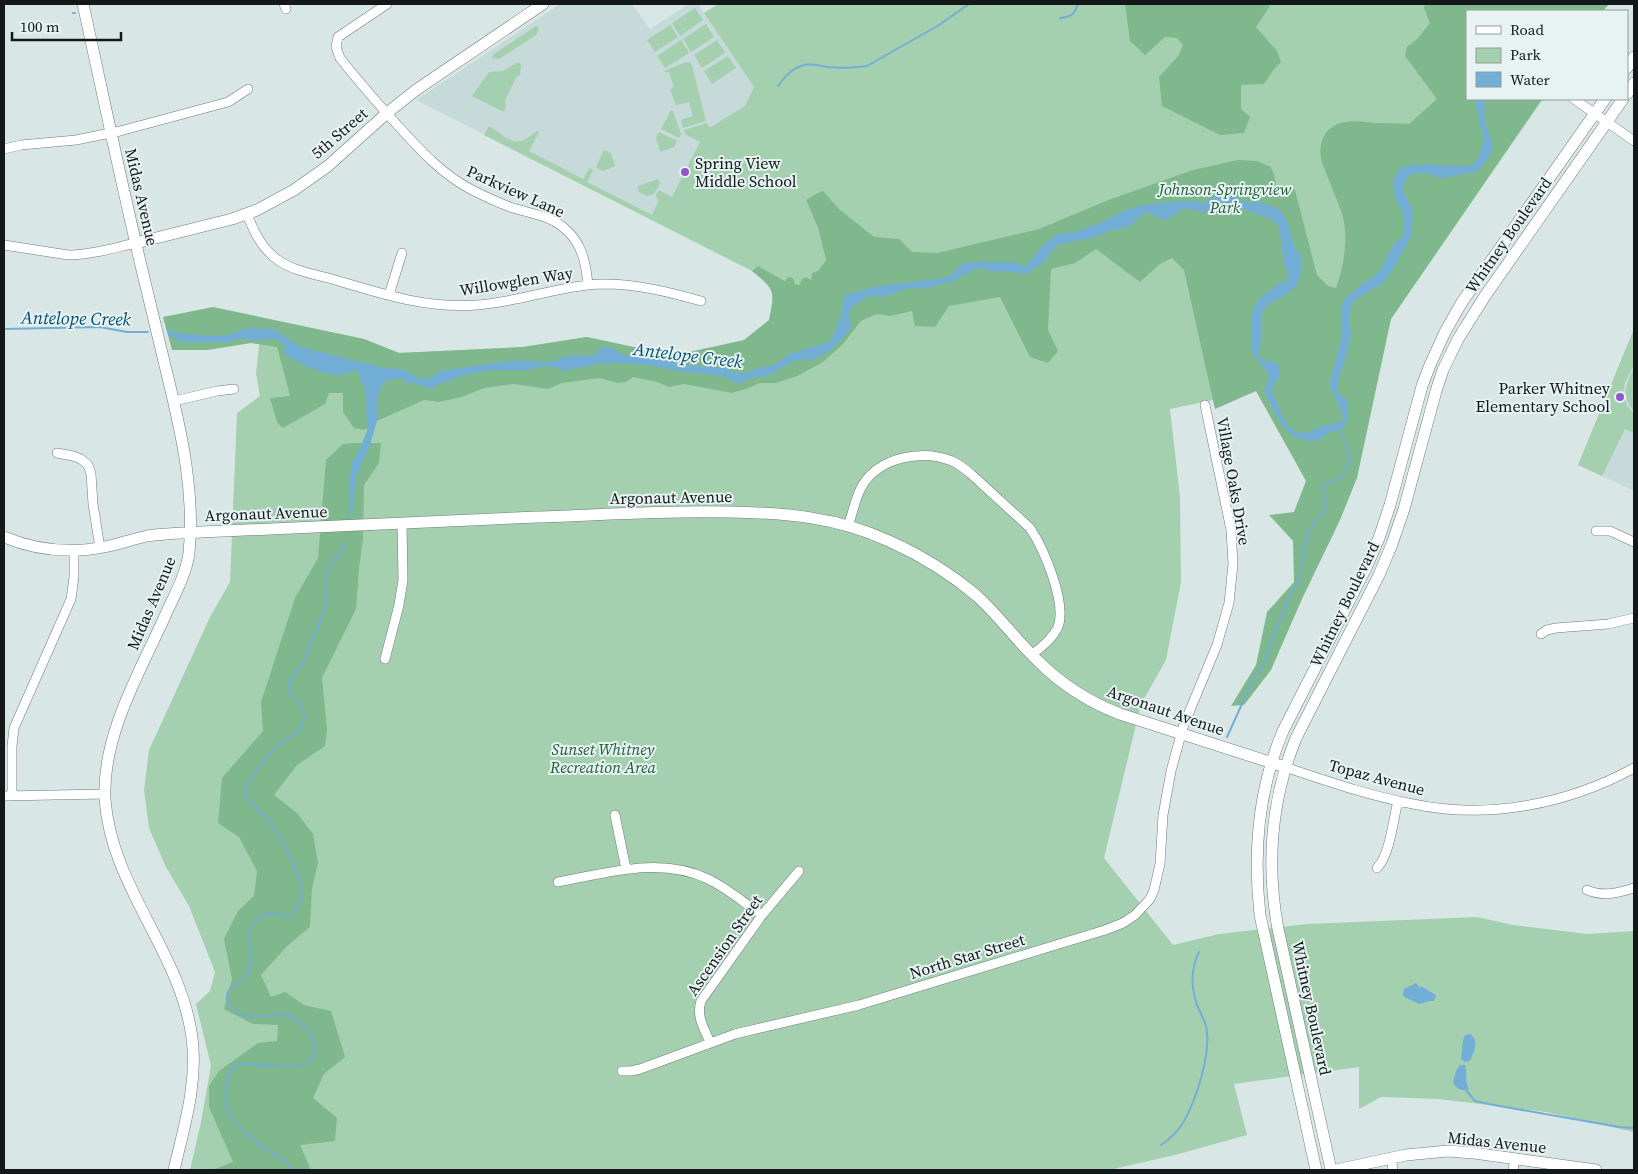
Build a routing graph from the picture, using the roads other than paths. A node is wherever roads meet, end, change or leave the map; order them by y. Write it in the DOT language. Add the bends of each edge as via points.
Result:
graph roads {
  1 [pos="83,4"];
  2 [pos="387,4"];
  3 [pos="543,4"];
  4 [pos="248,88"];
  5 [pos="1576,100"];
  6 [pos="1604,100"];
  7 [pos="1622,100"];
  8 [pos="387,113"];
  9 [pos="1595,113"];
  10 [pos="1607,122"];
  11 [pos="111,132"];
  12 [pos="1634,141"];
  13 [pos="4,149"];
  14 [pos="247,214"];
  15 [pos="136,243"];
  16 [pos="4,245"];
  17 [pos="402,253"];
  18 [pos="588,285"];
  19 [pos="389,295"];
  20 [pos="701,301"];
  21 [pos="234,389"];
  22 [pos="174,401"];
  23 [pos="1205,405"];
  24 [pos="57,453"];
  25 [pos="402,523"];
  26 [pos="848,526"];
  27 [pos="1596,530"];
  28 [pos="190,532"];
  29 [pos="4,537"];
  30 [pos="1634,542"];
  31 [pos="100,548"];
  32 [pos="74,551"];
  33 [pos="1634,618"];
  34 [pos="1540,634"];
  35 [pos="1032,655"];
  36 [pos="385,659"];
  37 [pos="1181,734"];
  38 [pos="1271,763"];
  39 [pos="1285,767"];
  40 [pos="1634,768"];
  41 [pos="105,794"];
  42 [pos="8,796"];
  43 [pos="1398,801"];
  44 [pos="614,815"];
  45 [pos="1377,868"];
  46 [pos="626,869"];
  47 [pos="799,870"];
  48 [pos="558,882"];
  49 [pos="1634,888"];
  50 [pos="1587,890"];
  51 [pos="762,915"];
  52 [pos="710,1042"];
  53 [pos="622,1071"];
  54 [pos="1391,1157"];
  55 [pos="1514,1164"];
  56 [pos="174,1170"];
  57 [pos="1316,1170"];
  58 [pos="1331,1170"];
  59 [pos="1336,1170"];
  60 [pos="1393,1170"];
  61 [pos="1596,1170"];
  1 -- 11 [label="street, Midas Avenue"];
  2 -- 8 [label="street, Parkview Lane" via="338,37 336,44 340,58"];
  3 -- 8 [label="street, 5th Street"];
  4 -- 11 [label="street" via="228,102"];
  5 -- 9 [label="street"];
  6 -- 9 [label="street, Whitney Boulevard"];
  7 -- 10 [label="street, Whitney Boulevard"];
  8 -- 14 [label="street, 5th Street" via="328,166 279,198"];
  8 -- 18 [label="street, Parkview Lane" via="430,159 460,184 496,202 544,217 564,228 581,249"];
  9 -- 10 [label="street"];
  9 -- 38 [label="street, Whitney Boulevard" via="1462,302 1441,340 1422,386 1379,538 1286,724"];
  10 -- 12 [label="street"];
  10 -- 39 [label="street, Whitney Boulevard" via="1485,296 1454,346 1436,391 1392,544 1296,738"];
  11 -- 13 [label="street"];
  11 -- 15 [label="street, Midas Avenue"];
  14 -- 15 [label="street, 5th Street"];
  14 -- 19 [label="street, Willowglen Way" via="256,236 279,261"];
  15 -- 16 [label="street" via="77,255"];
  15 -- 22 [label="street, Midas Avenue"];
  17 -- 19 [label="street"];
  18 -- 19 [label="street, Willowglen Way" via="463,306 427,304"];
  18 -- 20 [label="street, Willowglen Way" via="642,287"];
  21 -- 22 [label="street"];
  22 -- 28 [label="street, Midas Avenue" via="188,473"];
  23 -- 37 [label="street, Village Oaks Drive" via="1231,530 1232,580 1217,645"];
  24 -- 31 [label="street" via="81,459 88,465"];
  25 -- 26 [label="street, Argonaut Avenue" via="703,511 797,515"];
  25 -- 28 [label="street, Argonaut Avenue"];
  25 -- 36 [label="street" via="400,605"];
  26 -- 35 [label="street, Argonaut Avenue" via="912,552 941,569 976,596"];
  26 -- 35 [label="street" via="861,488 880,468 918,456 939,458 961,466 1030,528 1050,567 1060,602 1060,618 1050,639"];
  27 -- 30 [label="street" via="1610,531"];
  28 -- 31 [label="street, Argonaut Avenue" via="148,536"];
  28 -- 41 [label="street, Midas Avenue" via="184,572 112,738"];
  29 -- 32 [label="street, Argonaut Avenue" via="40,548"];
  31 -- 32 [label="street, Argonaut Avenue"];
  32 -- 42 [label="street" via="71,599 14,728"];
  33 -- 34 [label="street" via="1608,624 1556,628"];
  35 -- 37 [label="street, Argonaut Avenue" via="1061,681 1100,706"];
  37 -- 38 [label="street, Argonaut Avenue"];
  37 -- 52 [label="street, North Star Street" via="1166,792 1154,890 1135,915 1123,923 859,1005"];
  38 -- 39 [label="street, Argonaut Avenue"];
  38 -- 57 [label="street, Whitney Boulevard" via="1257,840 1258,898"];
  39 -- 43 [label="street, Topaz Avenue"];
  39 -- 58 [label="street, Whitney Boulevard" via="1273,822 1272,896"];
  40 -- 43 [label="street, Topaz Avenue" via="1571,795 1518,806 1477,810"];
  41 -- 42 [label="street"];
  41 -- 56 [label="street, Midas Avenue" via="109,827 118,859 176,981 190,1027 192,1085"];
  43 -- 45 [label="street" via="1386,852"];
  44 -- 46 [label="street"];
  46 -- 48 [label="street"];
  46 -- 51 [label="street" via="658,866 692,873 722,887"];
  47 -- 51 [label="street, Ascension Street"];
  49 -- 50 [label="street" via="1607,894"];
  51 -- 52 [label="street, Ascension Street" via="700,1001 699,1015"];
  52 -- 53 [label="street, North Star Street" via="640,1069"];
  54 -- 55 [label="street, Midas Avenue" via="1448,1151 1474,1153"];
  54 -- 59 [label="street, Midas Avenue"];
  54 -- 60 [label="street"];
  55 -- 61 [label="street, Midas Avenue"];
}
